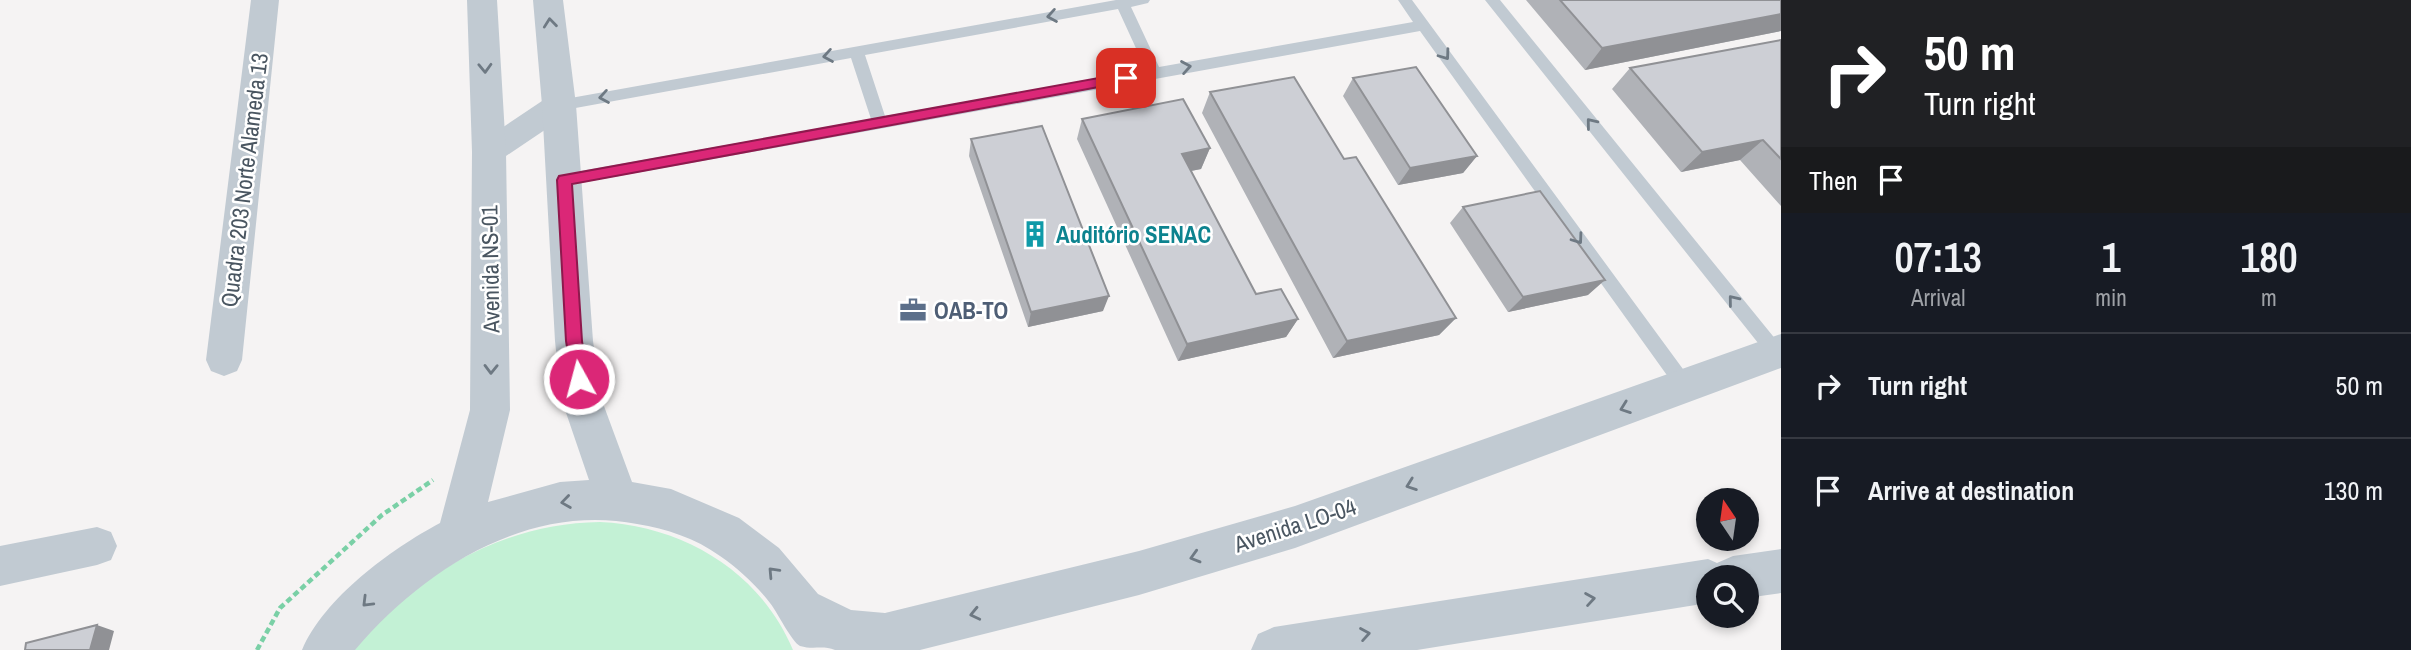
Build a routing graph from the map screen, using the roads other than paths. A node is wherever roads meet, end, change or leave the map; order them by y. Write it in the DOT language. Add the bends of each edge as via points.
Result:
graph roads {
  1 [pos="265,0"];
  2 [pos="482,0"];
  3 [pos="548,0"];
  4 [pos="1143,0"];
  5 [pos="1405,0"];
  6 [pos="1493,0"];
  7 [pos="1123,4"];
  8 [pos="1423,25"];
  9 [pos="856,51"];
  10 [pos="1154,72"];
  11 [pos="559,105"];
  12 [pos="880,123"];
  13 [pos="489,152"];
  14 [pos="564,180"];
  15 [pos="1779,352"];
  16 [pos="223,360"];
  17 [pos="1685,386"];
  18 [pos="617,500"];
  19 [pos="459,534"];
  20 [pos="97,545"];
  21 [pos="0,566"];
  22 [pos="1781,571"];
  23 [pos="1759,574"];
  24 [pos="1696,583"];
  25 [pos="801,608"];
  26 [pos="325,650"];
  27 [pos="822,650"];
  28 [pos="1274,650"];
  1 -- 16 [label="street, Quadra 203 Norte Alameda 13"];
  2 -- 13 [label="street, Avenida NS-01, one-way"];
  11 -- 3 [label="street, one-way"];
  4 -- 7 [label="lane"];
  5 -- 8 [label="lane"];
  15 -- 6 [label="lane, one-way"];
  7 -- 9 [label="lane, one-way"];
  7 -- 10 [label="lane"];
  10 -- 8 [label="lane, one-way"];
  8 -- 17 [label="lane, one-way"];
  9 -- 11 [label="lane, one-way"];
  9 -- 12 [label="lane"];
  10 -- 12 [label="lane"];
  11 -- 13 [label="street"];
  11 -- 14 [label="street"];
  12 -- 14 [label="lane"];
  13 -- 19 [label="street, Avenida NS-01, one-way" via="490,410"];
  14 -- 18 [label="street" via="581,398"];
  15 -- 17 [label="street, Avenida LO-04"];
  17 -- 25 [label="street, Avenida LO-04, one-way" via="1295,527 1056,595 869,637 834,628"];
  18 -- 19 [label="street, one-way" via="531,508"];
  25 -- 18 [label="street, one-way" via="765,564 709,524 658,506"];
  19 -- 26 [label="street, one-way" via="391,580"];
  20 -- 21 [label="street"];
  22 -- 23 [label="street"];
  28 -- 24 [label="street, one-way"];
  25 -- 27 [label="street"];
}
